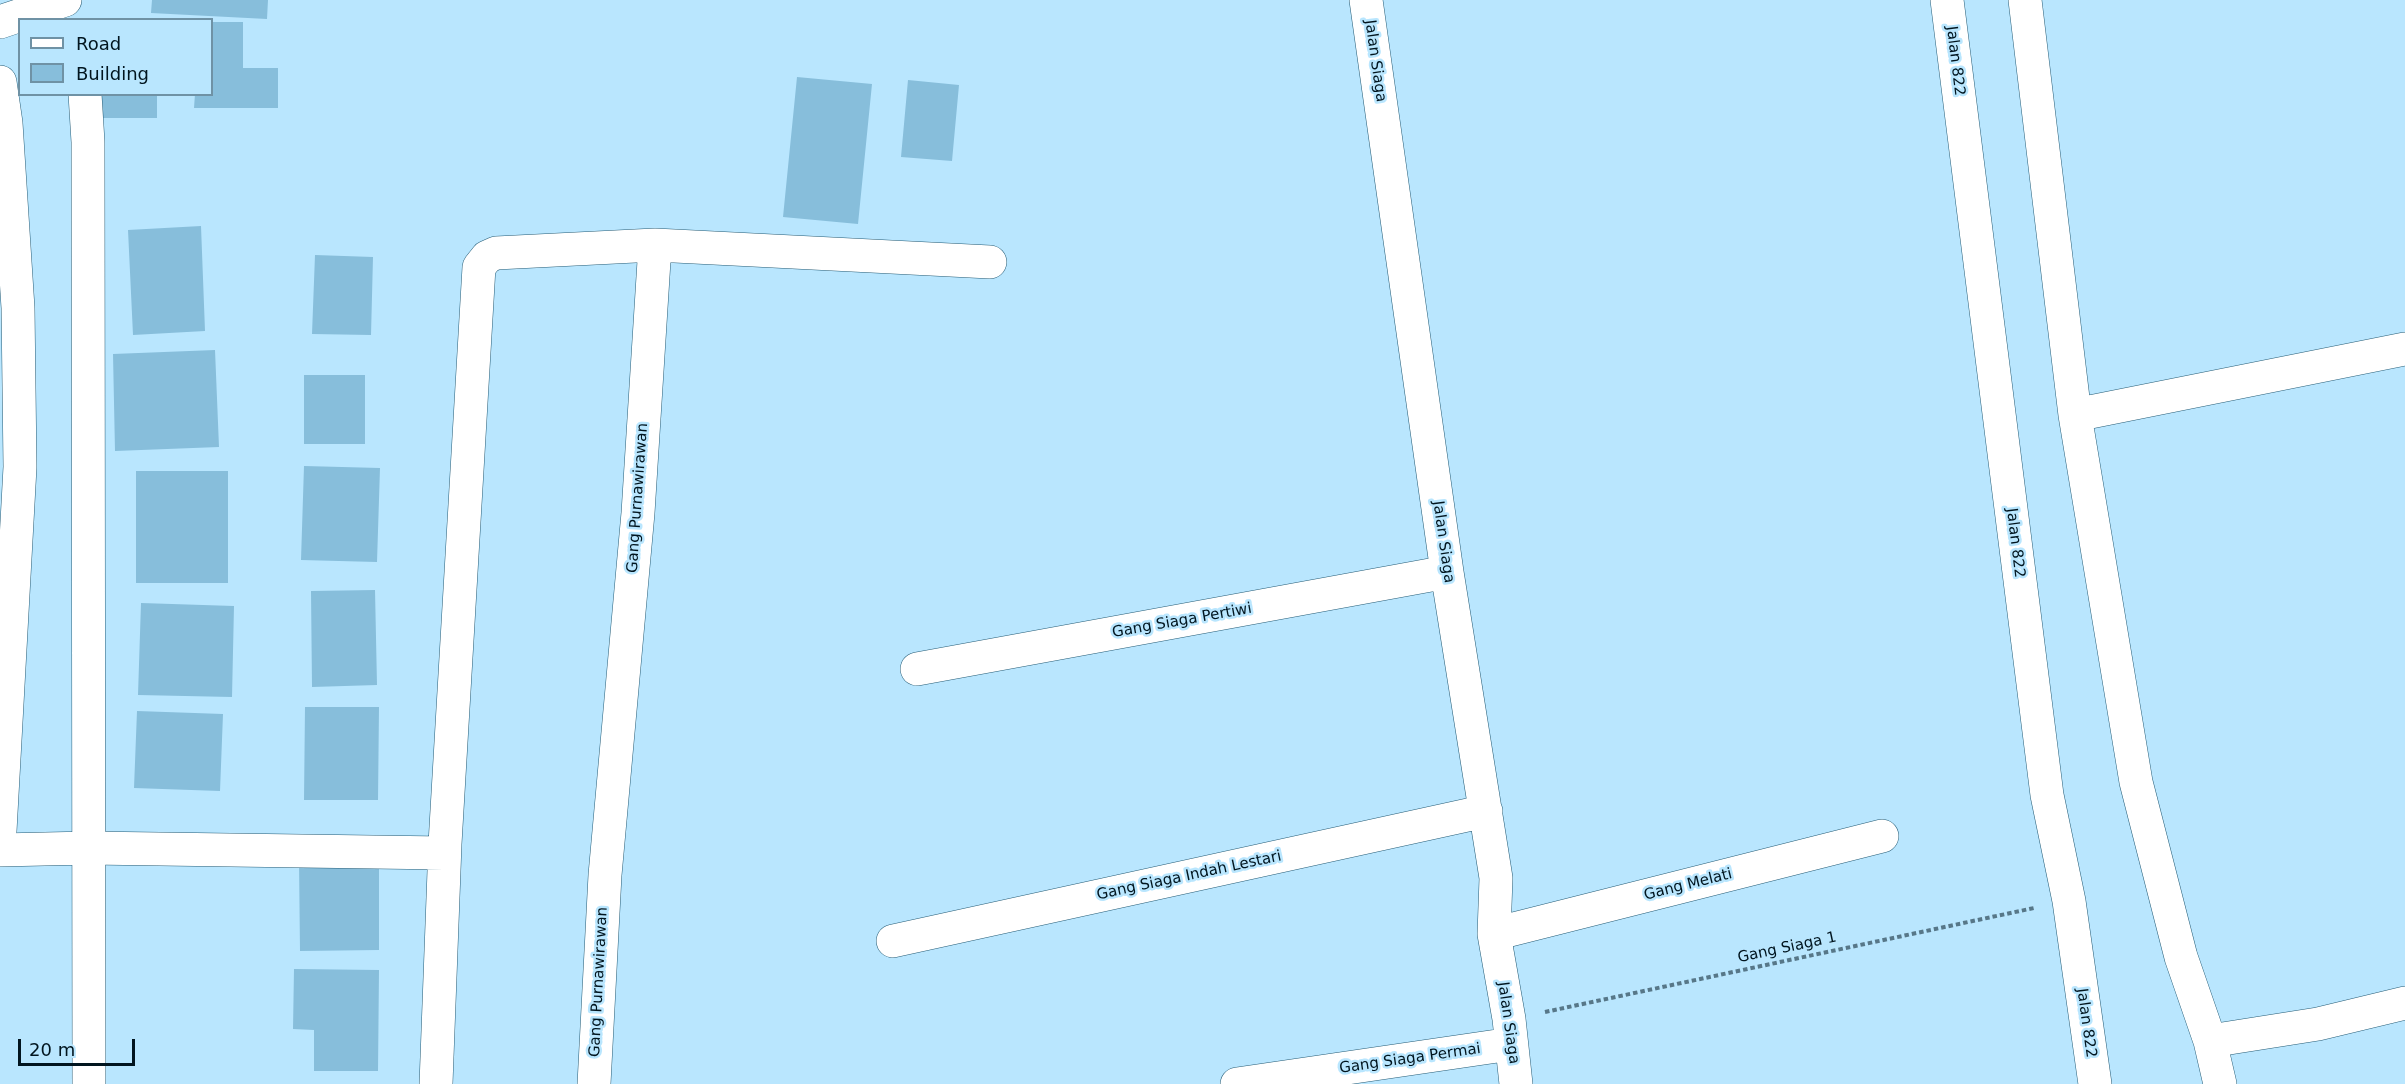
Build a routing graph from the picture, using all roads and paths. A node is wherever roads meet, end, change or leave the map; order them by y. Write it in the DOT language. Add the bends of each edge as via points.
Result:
graph roads {
  1 [pos="65,0"];
  2 [pos="78,0"];
  3 [pos="1366,0"];
  4 [pos="1947,0"];
  5 [pos="2025,0"];
  6 [pos="79,18"];
  7 [pos="0,22"];
  8 [pos="0,82"];
  9 [pos="85,96"];
  10 [pos="3,123"];
  11 [pos="655,245"];
  12 [pos="990,262"];
  13 [pos="2405,349"];
  14 [pos="2075,415"];
  15 [pos="1447,572"];
  16 [pos="917,669"];
  17 [pos="1486,811"];
  18 [pos="0,831"];
  19 [pos="1882,836"];
  20 [pos="89,848"];
  21 [pos="0,850"];
  22 [pos="444,853"];
  23 [pos="2069,901"];
  24 [pos="1494,934"];
  25 [pos="893,941"];
  26 [pos="2405,1003"];
  27 [pos="1510,1032"];
  28 [pos="2210,1041"];
  29 [pos="89,1084"];
  30 [pos="436,1084"];
  31 [pos="594,1084"];
  32 [pos="1237,1084"];
  33 [pos="1516,1084"];
  34 [pos="2095,1084"];
  35 [pos="2220,1084"];
  1 -- 7 [label="main road"];
  2 -- 6 [label="main road"];
  3 -- 15 [label="main road, Jalan Siaga"];
  4 -- 23 [label="main road, Jalan 822" via="2047,795"];
  5 -- 14 [label="main road"];
  8 -- 10 [label="main road"];
  9 -- 20 [label="main road"];
  10 -- 18 [label="main road" via="18,308 20,467"];
  11 -- 12 [label="main road"];
  11 -- 22 [label="main road" via="496,253 479,267"];
  11 -- 31 [label="main road, Gang Purnawirawan" via="638,513 605,875"];
  13 -- 14 [label="main road"];
  14 -- 28 [label="main road" via="2136,782 2181,957"];
  15 -- 16 [label="main road, Gang Siaga Pertiwi"];
  15 -- 17 [label="main road, Jalan Siaga"];
  17 -- 24 [label="main road, Jalan Siaga" via="1496,878"];
  17 -- 25 [label="main road, Gang Siaga Indah Lestari"];
  19 -- 24 [label="main road, Gang Melati"];
  20 -- 21 [label="main road"];
  20 -- 22 [label="main road"];
  20 -- 29 [label="main road"];
  22 -- 30 [label="main road"];
  23 -- 27 [label="path, Gang Siaga 1"];
  23 -- 34 [label="main road, Jalan 822"];
  24 -- 27 [label="main road, Jalan Siaga"];
  26 -- 28 [label="main road"];
  27 -- 32 [label="main road, Gang Siaga Permai"];
  27 -- 33 [label="main road, Jalan Siaga"];
  28 -- 35 [label="main road"];
}
